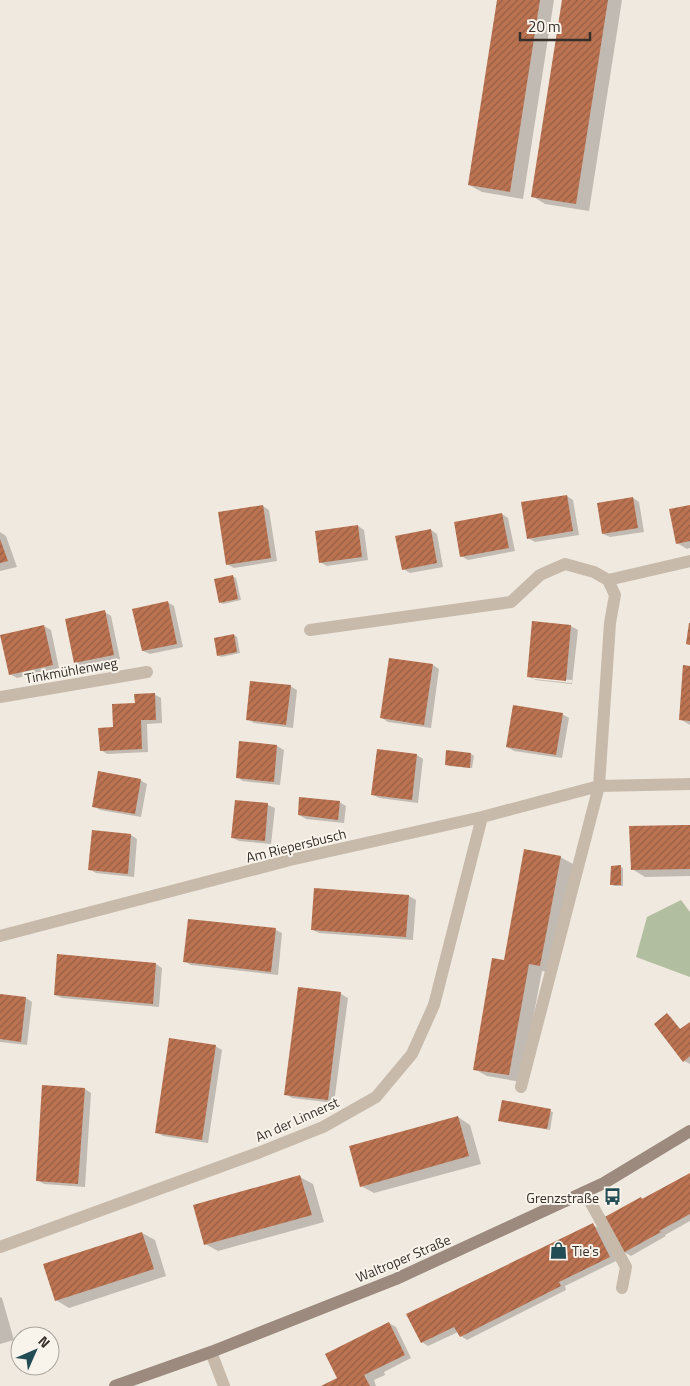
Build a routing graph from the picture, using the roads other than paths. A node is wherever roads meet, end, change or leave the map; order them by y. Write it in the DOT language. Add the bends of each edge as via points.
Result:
graph roads {
  1 [pos="690,560"];
  2 [pos="608,580"];
  3 [pos="310,630"];
  4 [pos="147,672"];
  5 [pos="0,697"];
  6 [pos="690,784"];
  7 [pos="599,786"];
  8 [pos="482,817"];
  9 [pos="0,936"];
  10 [pos="521,1087"];
  11 [pos="690,1131"];
  12 [pos="585,1192"];
  13 [pos="0,1247"];
  14 [pos="622,1288"];
  15 [pos="211,1352"];
  16 [pos="115,1386"];
  17 [pos="224,1386"];
  1 -- 2 [label="street"];
  2 -- 3 [label="street" via="594,572 565,564 540,575 511,602"];
  2 -- 7 [label="street" via="615,595 610,623"];
  4 -- 5 [label="street, Tinkmühlenweg"];
  6 -- 7 [label="street, Am Riepersbusch"];
  7 -- 8 [label="street, Am Riepersbusch"];
  7 -- 10 [label="street"];
  8 -- 9 [label="street, Am Riepersbusch" via="290,860"];
  8 -- 13 [label="street, An der Linnerst" via="434,1005 412,1054 376,1097 323,1127 258,1153"];
  11 -- 12 [label="main road, Waltroper Straße"];
  12 -- 14 [label="street" via="626,1267"];
  12 -- 15 [label="main road, Waltroper Straße" via="396,1279"];
  15 -- 16 [label="main road, Waltroper Straße"];
  15 -- 17 [label="street"];
}
